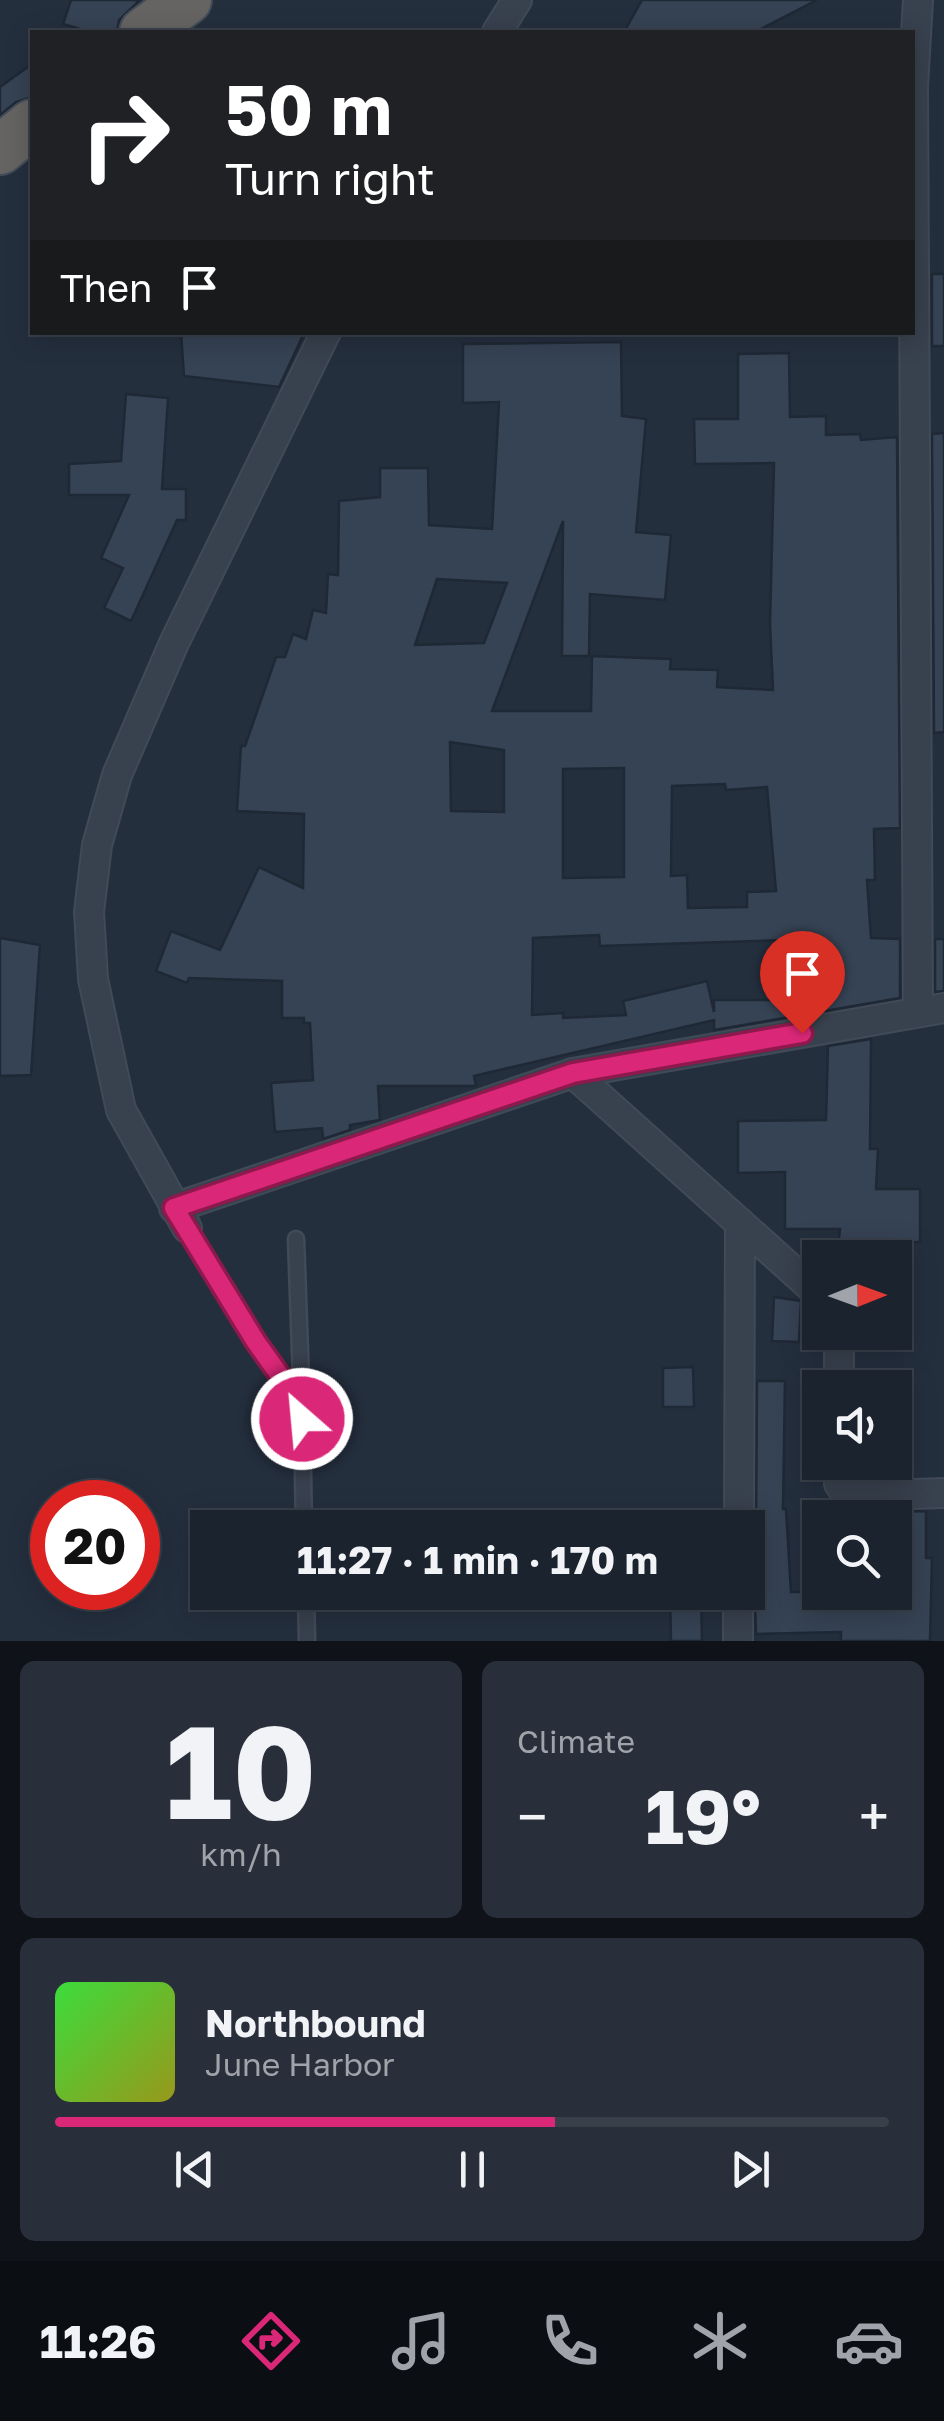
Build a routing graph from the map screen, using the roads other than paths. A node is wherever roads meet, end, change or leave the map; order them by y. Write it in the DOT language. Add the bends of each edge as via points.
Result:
graph roads {
  1 [pos="187,0"];
  2 [pos="517,0"];
  3 [pos="918,0"];
  4 [pos="147,30"];
  5 [pos="498,30"];
  6 [pos="915,52"];
  7 [pos="30,126"];
  8 [pos="0,150"];
  9 [pos="915,190"];
  10 [pos="325,335"];
  11 [pos="931,1010"];
  12 [pos="573,1073"];
  13 [pos="181,1218"];
  14 [pos="740,1223"];
  15 [pos="296,1239"];
  16 [pos="802,1280"];
  17 [pos="302,1419"];
  18 [pos="839,1480"];
  19 [pos="944,1493"];
  20 [pos="304,1510"];
  21 [pos="739,1510"];
  22 [pos="306,1610"];
  23 [pos="738,1610"];
  24 [pos="307,1641"];
  25 [pos="738,1641"];
  1 -- 4 [label="highway"];
  2 -- 5 [label="street"];
  3 -- 6 [label="street"];
  7 -- 8 [label="highway"];
  9 -- 11 [label="street"];
  10 -- 13 [label="street" via="174,643 117,775 97,845 89,912 96,998 121,1110"];
  11 -- 12 [label="street"];
  12 -- 13 [label="street"];
  12 -- 14 [label="street"];
  13 -- 17 [label="lane" via="291,1391"];
  14 -- 16 [label="street"];
  14 -- 21 [label="street"];
  15 -- 17 [label="lane"];
  17 -- 20 [label="lane"];
  18 -- 19 [label="street" via="848,1496"];
  22 -- 24 [label="lane"];
  23 -- 25 [label="street"];
}
